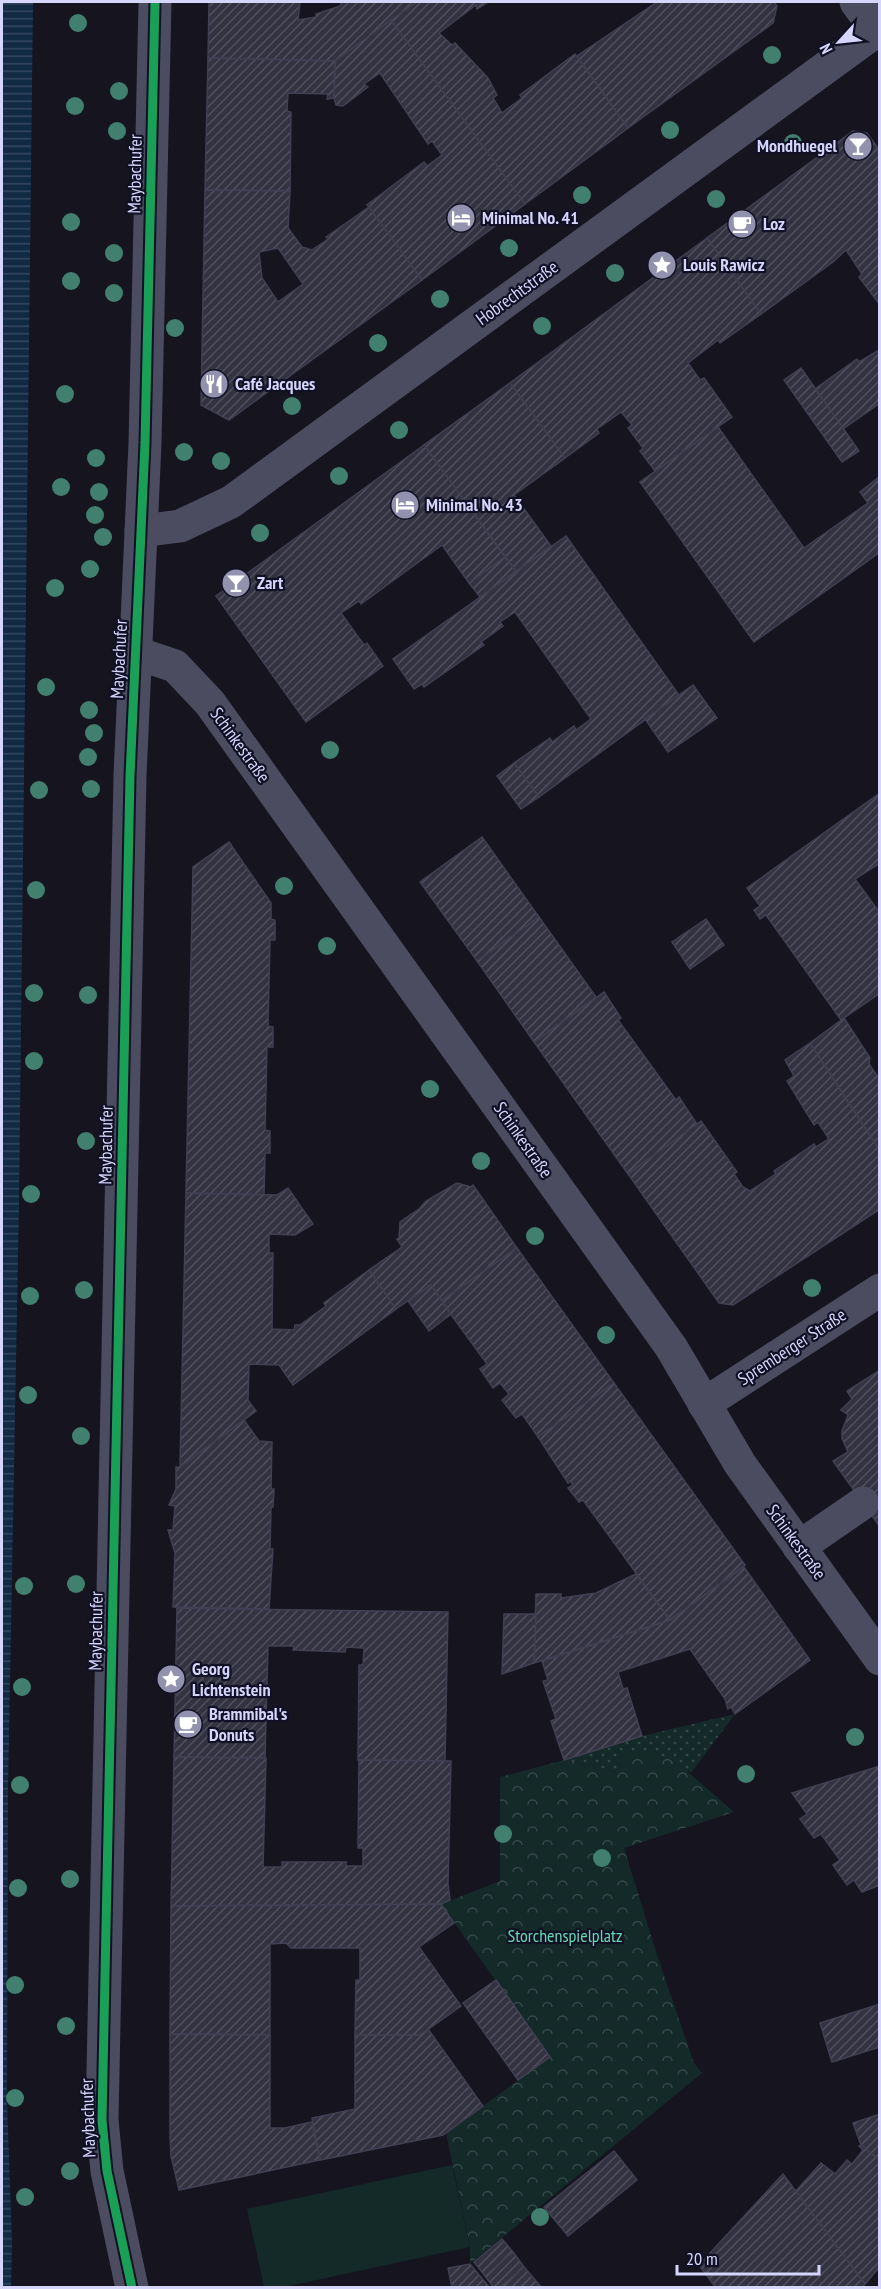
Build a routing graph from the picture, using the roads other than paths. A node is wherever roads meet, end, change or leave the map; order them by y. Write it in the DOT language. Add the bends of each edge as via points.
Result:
graph roads {
  1 [pos="155,2"];
  2 [pos="856,2"];
  3 [pos="879,31"];
  4 [pos="141,531"];
  5 [pos="136,653"];
  6 [pos="879,1290"];
  7 [pos="704,1404"];
  8 [pos="863,1503"];
  9 [pos="799,1547"];
  10 [pos="879,1659"];
  11 [pos="132,2288"];
  1 -- 4 [label="street, Maybachufer"];
  2 -- 3 [label="street"];
  3 -- 4 [label="street, Hobrechtstraße" via="231,502 180,526"];
  4 -- 5 [label="street, Maybachufer"];
  5 -- 7 [label="street, Schinkestraße" via="175,666 210,704 671,1347"];
  5 -- 11 [label="street, Maybachufer" via="129,800 102,2120 107,2171"];
  6 -- 7 [label="street, Spremberger Straße"];
  7 -- 9 [label="street, Schinkestraße" via="740,1464"];
  8 -- 9 [label="street"];
  9 -- 10 [label="street, Schinkestraße"];
}
